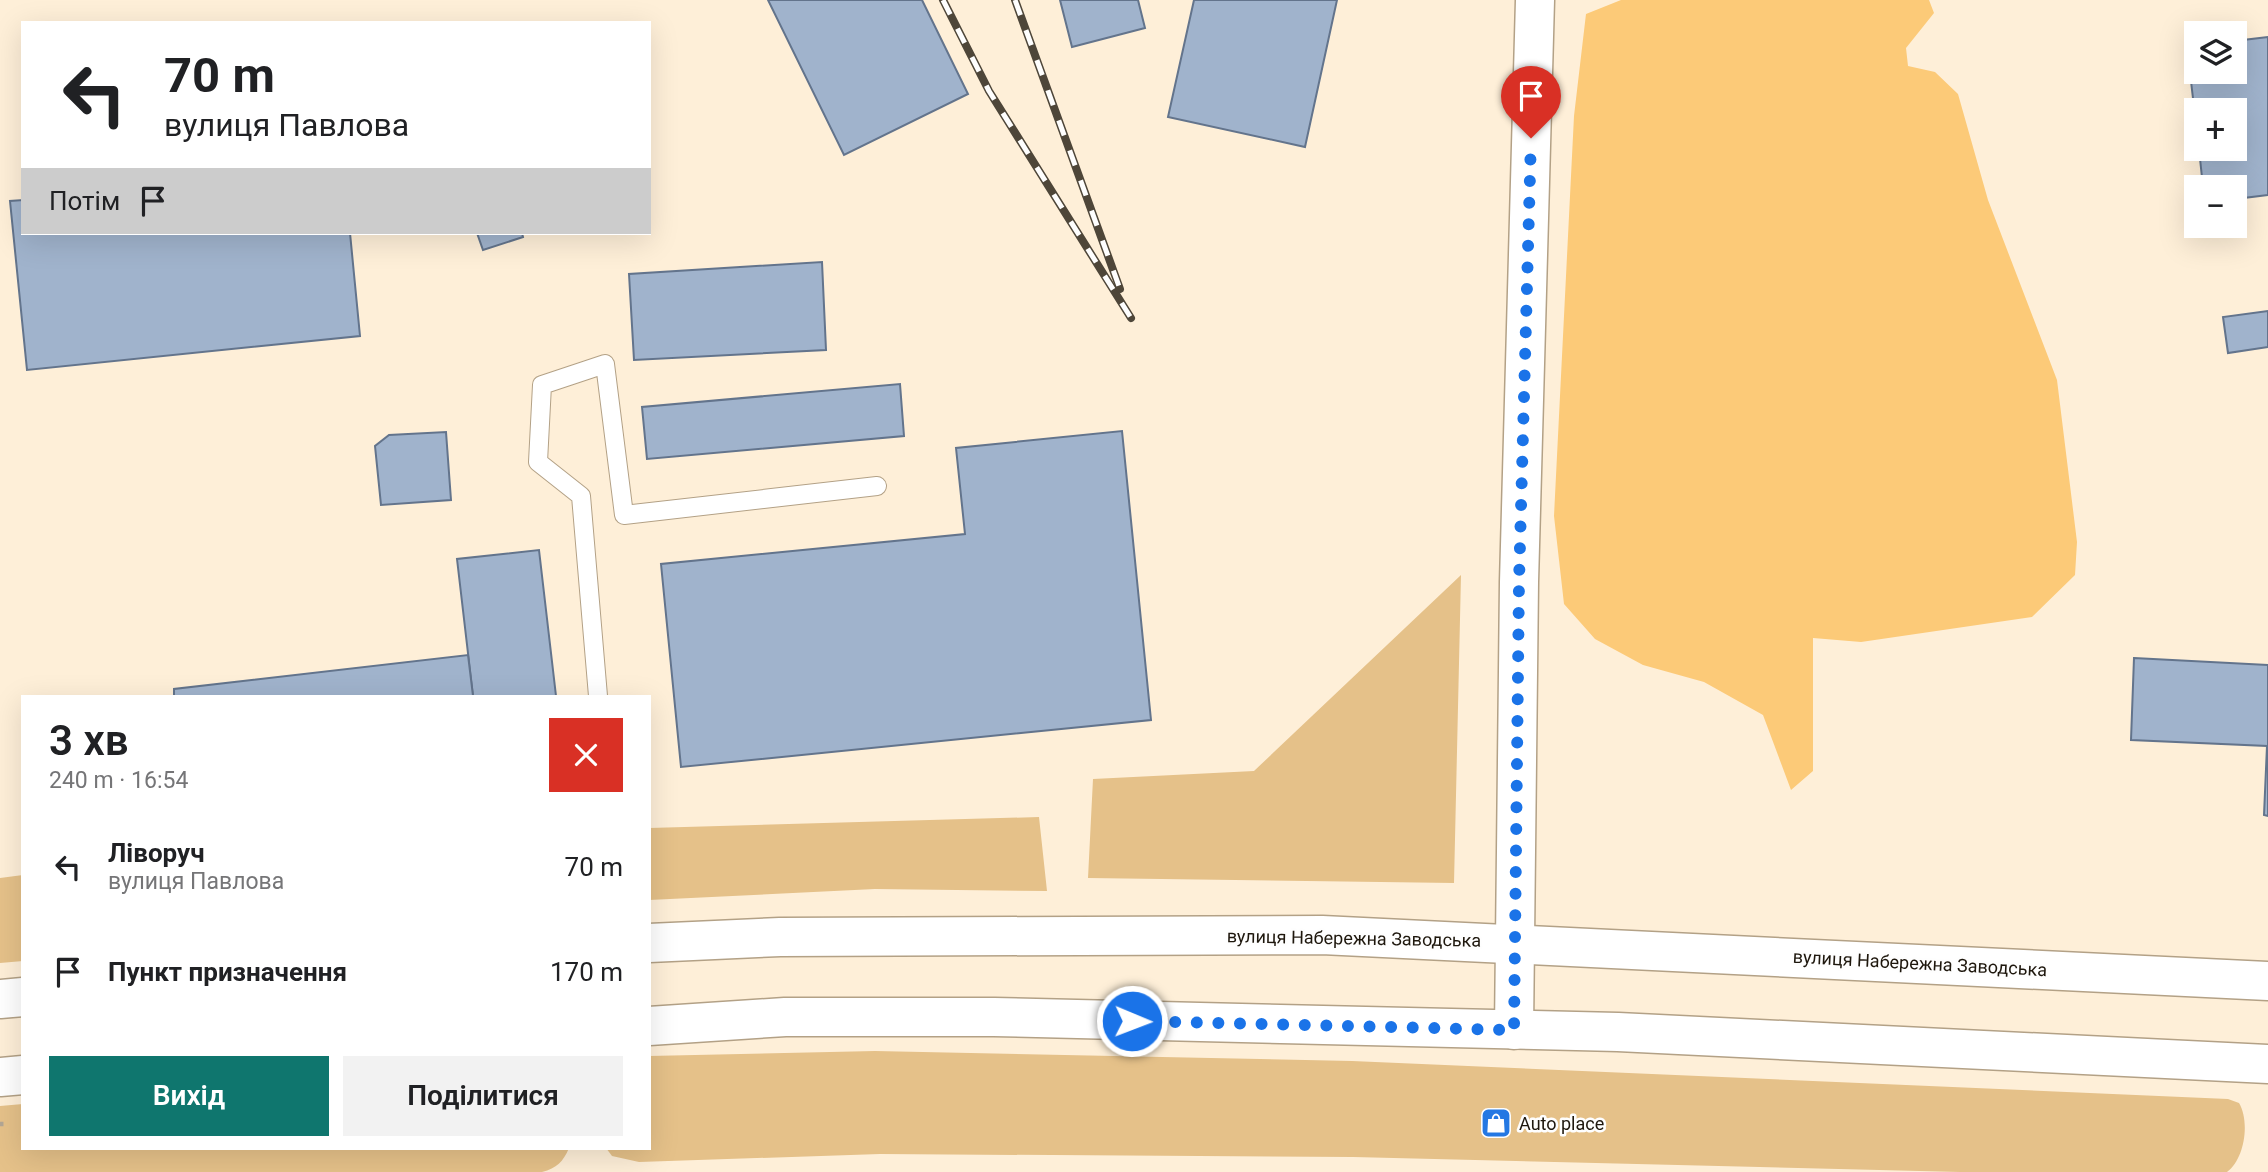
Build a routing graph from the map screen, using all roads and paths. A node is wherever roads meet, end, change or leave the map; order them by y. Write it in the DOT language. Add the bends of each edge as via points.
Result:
graph roads {
  1 [pos="1535,0"];
  2 [pos="877,486"];
  3 [pos="598,695"];
  4 [pos="651,943"];
  5 [pos="1516,943"];
  6 [pos="2268,981"];
  7 [pos="21,997"];
  8 [pos="0,999"];
  9 [pos="651,1026"];
  10 [pos="1514,1030"];
  11 [pos="2268,1064"];
  12 [pos="21,1075"];
  13 [pos="0,1077"];
  1 -- 5 [label="main road" via="1519,582"];
  2 -- 3 [label="lane" via="624,515 605,364 542,385 538,462 581,495"];
  4 -- 5 [label="main road, вулиця Набережна Заводська" via="780,937 1281,935"];
  5 -- 6 [label="main road, вулиця Набережна Заводська"];
  5 -- 10 [label="main road"];
  7 -- 8 [label="main road"];
  9 -- 10 [label="main road" via="785,1017 994,1017"];
  10 -- 11 [label="main road"];
  12 -- 13 [label="main road"];
}
